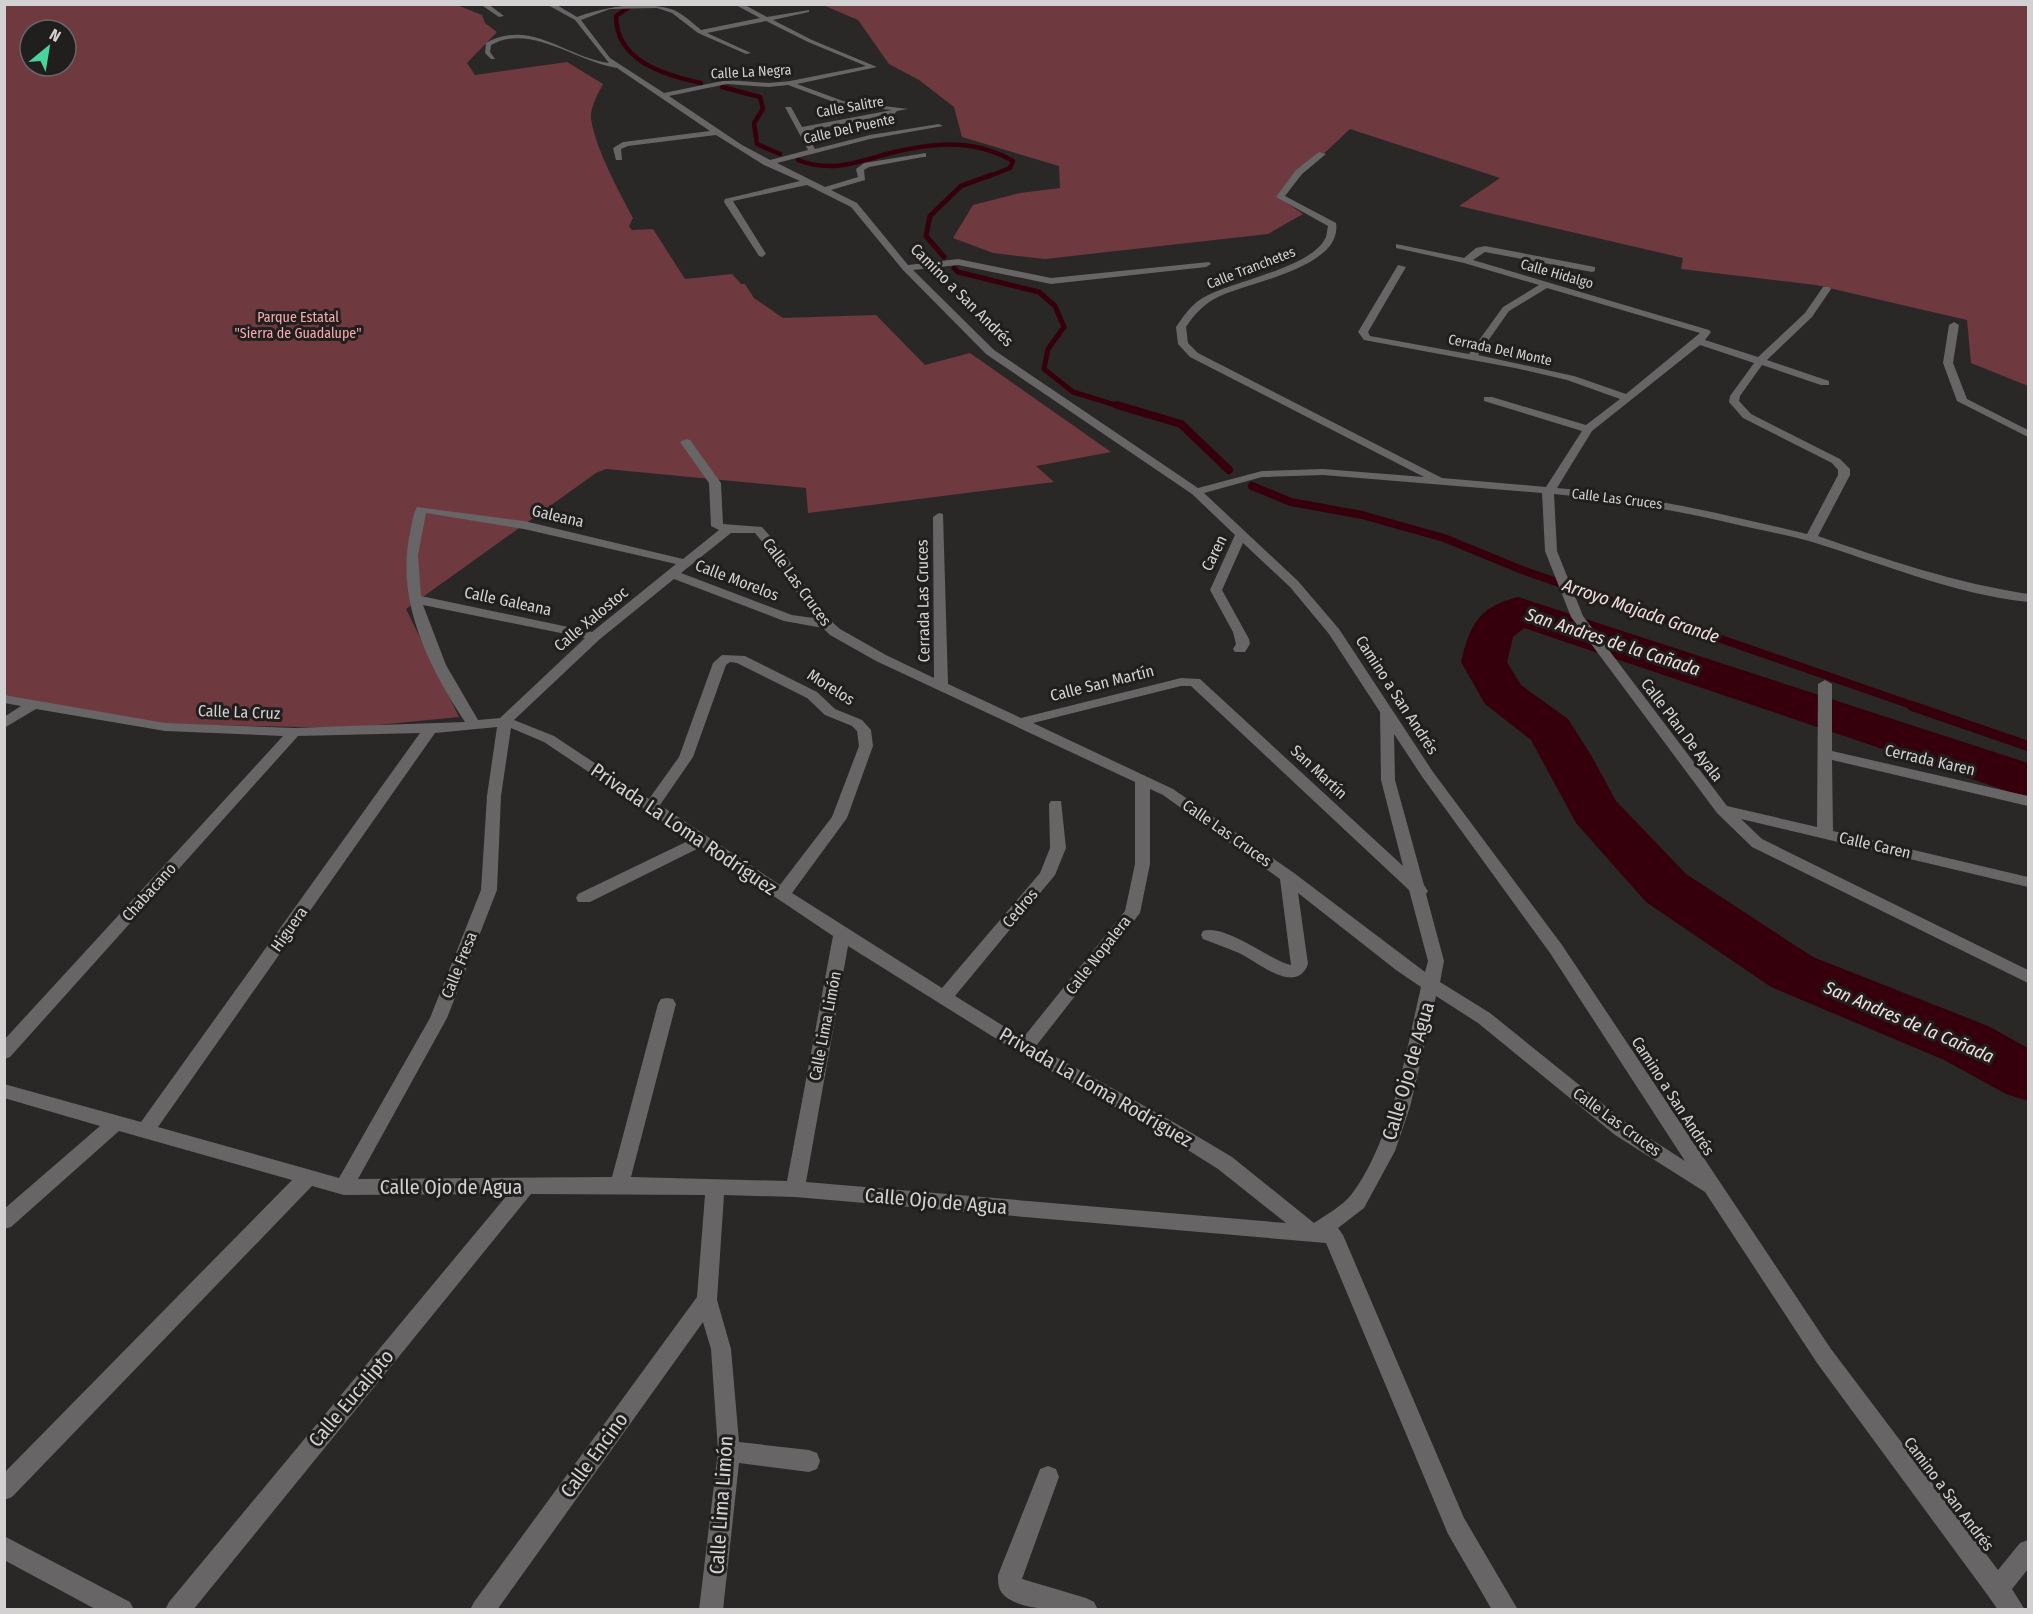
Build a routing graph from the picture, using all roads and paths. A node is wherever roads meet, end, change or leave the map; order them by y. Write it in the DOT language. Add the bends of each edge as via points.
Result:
graph roads {
  1 [pos="483,4"];
  2 [pos="549,4"];
  3 [pos="737,4"];
  4 [pos="797,4"];
  5 [pos="501,16"];
  6 [pos="577,20"];
  7 [pos="766,20"];
  8 [pos="700,32"];
  9 [pos="748,53"];
  10 [pos="493,58"];
  11 [pos="618,66"];
  12 [pos="790,83"];
  13 [pos="665,95"];
  14 [pos="788,109"];
  15 [pos="939,126"];
  16 [pos="799,130"];
  17 [pos="719,132"];
  18 [pos="812,152"];
  19 [pos="1323,154"];
  20 [pos="923,155"];
  21 [pos="619,158"];
  22 [pos="767,163"];
  23 [pos="808,182"];
  24 [pos="824,190"];
  25 [pos="1399,246"];
  26 [pos="762,254"];
  27 [pos="1466,261"];
  28 [pos="1206,264"];
  29 [pos="1401,267"];
  30 [pos="906,268"];
  31 [pos="1592,269"];
  32 [pos="1546,285"];
  33 [pos="1826,289"];
  34 [pos="1954,325"];
  35 [pos="1702,337"];
  36 [pos="1472,356"];
  37 [pos="1760,361"];
  38 [pos="1825,383"];
  39 [pos="1625,397"];
  40 [pos="1488,399"];
  41 [pos="1588,429"];
  42 [pos="2028,434"];
  43 [pos="686,442"];
  44 [pos="1445,483"];
  45 [pos="1196,492"];
  46 [pos="1548,492"];
  47 [pos="939,517"];
  48 [pos="728,529"];
  49 [pos="1241,535"];
  50 [pos="1811,538"];
  51 [pos="686,562"];
  52 [pos="673,574"];
  53 [pos="2028,598"];
  54 [pos="415,599"];
  55 [pos="825,624"];
  56 [pos="595,636"];
  57 [pos="1240,649"];
  58 [pos="1192,681"];
  59 [pos="1826,684"];
  60 [pos="941,686"];
  61 [pos="4,699"];
  62 [pos="32,705"];
  63 [pos="1386,711"];
  64 [pos="505,721"];
  65 [pos="1021,722"];
  66 [pos="473,723"];
  67 [pos="4,724"];
  68 [pos="432,727"];
  69 [pos="294,732"];
  70 [pos="1824,754"];
  71 [pos="1142,778"];
  72 [pos="2028,801"];
  73 [pos="1056,804"];
  74 [pos="651,807"];
  75 [pos="1722,810"];
  76 [pos="1825,833"];
  77 [pos="699,841"];
  78 [pos="1288,877"];
  79 [pos="2028,882"];
  80 [pos="1420,891"];
  81 [pos="782,894"];
  82 [pos="584,898"];
  83 [pos="842,934"];
  84 [pos="1209,935"];
  85 [pos="2028,977"];
  86 [pos="1432,985"];
  87 [pos="945,997"];
  88 [pos="667,1004"];
  89 [pos="1025,1048"];
  90 [pos="4,1052"];
  91 [pos="4,1091"];
  92 [pos="116,1123"];
  93 [pos="145,1131"];
  94 [pos="307,1178"];
  95 [pos="619,1185"];
  96 [pos="344,1187"];
  97 [pos="525,1187"];
  98 [pos="716,1187"];
  99 [pos="1711,1188"];
  100 [pos="795,1189"];
  101 [pos="4,1221"];
  102 [pos="1314,1235"];
  103 [pos="707,1300"];
  104 [pos="729,1451"];
  105 [pos="809,1461"];
  106 [pos="1048,1477"];
  107 [pos="4,1489"];
  108 [pos="4,1547"];
  109 [pos="2028,1551"];
  110 [pos="1997,1589"];
  111 [pos="122,1610"];
  112 [pos="177,1610"];
  113 [pos="482,1610"];
  114 [pos="711,1610"];
  115 [pos="1086,1610"];
  116 [pos="1506,1610"];
  117 [pos="2013,1610"];
  1 -- 5 [label="street"];
  2 -- 6 [label="street, Camino a San Andrés"];
  3 -- 7 [label="street"];
  4 -- 7 [label="street" via="807,11"];
  6 -- 8 [label="street" via="609,7 658,6 674,12"];
  6 -- 11 [label="street, Camino a San Andrés"];
  7 -- 8 [label="street"];
  7 -- 12 [label="street, Calle La Negra" via="874,68"];
  8 -- 9 [label="street"];
  10 -- 11 [label="street" via="487,52 488,44 499,35 511,34 602,65"];
  11 -- 13 [label="street, Camino a San Andrés"];
  12 -- 13 [label="street, Calle La Negra" via="769,86 727,82"];
  12 -- 16 [label="street, Calle Salitre" via="842,103 904,109"];
  13 -- 17 [label="street, Camino a San Andrés"];
  14 -- 16 [label="street"];
  15 -- 18 [label="street, Calle Del Puente" via="870,136"];
  16 -- 18 [label="street"];
  17 -- 21 [label="street" via="626,144 617,148"];
  17 -- 22 [label="street, Camino a San Andrés"];
  18 -- 22 [label="street, Calle Del Puente"];
  19 -- 44 [label="street, Calle Tranchetes" via="1299,172 1280,197 1333,225 1326,248 1307,261 1203,302 1181,327 1183,344 1194,356"];
  20 -- 24 [label="street" via="867,165 860,169 862,178"];
  22 -- 23 [label="street, Camino a San Andrés"];
  23 -- 24 [label="street, Camino a San Andrés"];
  23 -- 26 [label="street" via="729,199"];
  24 -- 30 [label="street, Camino a San Andrés" via="854,205"];
  25 -- 27 [label="street, Calle Hidalgo"];
  27 -- 31 [label="street" via="1485,249"];
  27 -- 32 [label="street, Calle Hidalgo"];
  28 -- 30 [label="street" via="1051,280 958,262"];
  29 -- 36 [label="street, Cerrada Del Monte" via="1363,332 1367,338"];
  30 -- 45 [label="street, Camino a San Andrés" via="1004,364 1080,410"];
  32 -- 35 [label="street, Calle Hidalgo"];
  32 -- 36 [label="street" via="1506,309"];
  33 -- 37 [label="street" via="1809,315"];
  34 -- 42 [label="street" via="1948,363 1962,401"];
  35 -- 37 [label="street, Calle Hidalgo"];
  35 -- 39 [label="street"];
  36 -- 39 [label="street, Cerrada Del Monte" via="1570,378"];
  37 -- 38 [label="street, Calle Hidalgo"];
  37 -- 50 [label="street" via="1735,396 1740,412 1844,469"];
  39 -- 41 [label="street"];
  40 -- 41 [label="street"];
  41 -- 46 [label="street"];
  43 -- 48 [label="street" via="715,483 717,526"];
  44 -- 45 [label="street, Calle Las Cruces" via="1286,472 1239,478"];
  44 -- 46 [label="street, Calle Las Cruces"];
  45 -- 49 [label="street, Camino a San Andrés"];
  46 -- 50 [label="street, Calle Las Cruces" via="1644,500"];
  46 -- 75 [label="street, Calle Plan De Ayala" via="1551,551 1577,617"];
  47 -- 60 [label="street, Cerrada Las Cruces"];
  48 -- 51 [label="street, Calle Xalostoc"];
  48 -- 55 [label="street, Calle Las Cruces" via="758,530 779,554"];
  49 -- 57 [label="street, Caren" via="1216,590 1222,607 1241,635"];
  49 -- 63 [label="street, Camino a San Andrés" via="1294,584 1334,632"];
  50 -- 53 [label="street, Calle Las Cruces" via="1906,570"];
  51 -- 52 [label="street, Calle Xalostoc"];
  51 -- 54 [label="street, Galeana" via="524,525 421,509 412,557"];
  52 -- 55 [label="street, Calle Morelos" via="789,618"];
  52 -- 56 [label="street, Calle Xalostoc"];
  54 -- 56 [label="street, Calle Galeana"];
  54 -- 66 [label="street" via="459,704"];
  55 -- 60 [label="street, Calle Las Cruces" via="881,658"];
  56 -- 64 [label="street, Calle Xalostoc"];
  58 -- 65 [label="street, Calle San Martín"];
  58 -- 80 [label="street, San Martín"];
  59 -- 70 [label="street"];
  60 -- 65 [label="street, Calle Las Cruces"];
  61 -- 62 [label="street, Calle La Cruz"];
  62 -- 67 [label="street"];
  62 -- 69 [label="street, Calle La Cruz" via="143,726"];
  63 -- 80 [label="street, Calle Ojo de Agua" via="1389,780"];
  63 -- 99 [label="street, Camino a San Andrés" via="1428,775 1557,949"];
  64 -- 66 [label="street"];
  64 -- 74 [label="street, Privada La Loma Rodríguez" via="537,731"];
  64 -- 96 [label="street, Calle Fresa" via="494,796 489,890 438,1018"];
  65 -- 71 [label="street, Calle Las Cruces"];
  66 -- 68 [label="street, Calle La Cruz" via="458,728"];
  68 -- 69 [label="street, Calle La Cruz"];
  68 -- 93 [label="street, Higuera"];
  69 -- 90 [label="street, Chabacano"];
  70 -- 72 [label="street, Cerrada Karen"];
  70 -- 76 [label="street"];
  71 -- 78 [label="street, Calle Las Cruces" via="1168,792"];
  71 -- 89 [label="street, Calle Nopalera" via="1144,837 1132,913"];
  73 -- 87 [label="street, Cedros" via="1058,848 1047,875"];
  74 -- 77 [label="street, Privada La Loma Rodríguez"];
  74 -- 81 [label="street, Morelos" via="686,757 720,663 728,658 740,659 812,695 830,712 857,723 864,730 866,746 839,818"];
  75 -- 76 [label="street, Calle Caren"];
  75 -- 85 [label="street, Calle Plan De Ayala" via="1757,843"];
  76 -- 79 [label="street, Calle Caren"];
  77 -- 81 [label="street, Privada La Loma Rodríguez"];
  77 -- 82 [label="street"];
  78 -- 84 [label="street" via="1299,969 1283,970"];
  78 -- 86 [label="street, Calle Las Cruces"];
  80 -- 86 [label="street, Calle Ojo de Agua" via="1436,962"];
  81 -- 83 [label="street, Privada La Loma Rodríguez"];
  83 -- 87 [label="street, Privada La Loma Rodríguez"];
  83 -- 100 [label="street, Calle Lima Limón"];
  86 -- 99 [label="street, Calle Las Cruces" via="1484,1018 1622,1130"];
  86 -- 102 [label="street, Calle Ojo de Agua" via="1386,1151 1357,1202"];
  87 -- 89 [label="street, Privada La Loma Rodríguez"];
  88 -- 95 [label="street"];
  89 -- 102 [label="street, Privada La Loma Rodríguez" via="1225,1163"];
  91 -- 92 [label="street, Calle Ojo de Agua"];
  92 -- 93 [label="street, Calle Ojo de Agua"];
  92 -- 101 [label="street"];
  93 -- 94 [label="street, Calle Ojo de Agua"];
  94 -- 96 [label="street, Calle Ojo de Agua"];
  94 -- 107 [label="street"];
  95 -- 97 [label="street, Calle Ojo de Agua"];
  95 -- 98 [label="street, Calle Ojo de Agua"];
  96 -- 97 [label="street, Calle Ojo de Agua"];
  97 -- 112 [label="street, Calle Eucalipto"];
  98 -- 100 [label="street, Calle Ojo de Agua"];
  98 -- 103 [label="street, Calle Lima Limón"];
  99 -- 110 [label="street, Camino a San Andrés" via="1824,1356"];
  100 -- 102 [label="street, Calle Ojo de Agua"];
  102 -- 116 [label="street, Privada La Loma Rodríguez" via="1333,1235 1456,1526"];
  103 -- 104 [label="street, Calle Lima Limón" via="721,1349"];
  103 -- 113 [label="street, Calle Encino"];
  104 -- 105 [label="street"];
  104 -- 114 [label="street, Calle Lima Limón"];
  106 -- 115 [label="street" via="1010,1575 1010,1585"];
  108 -- 111 [label="street"];
  109 -- 110 [label="street"];
  110 -- 117 [label="street, Camino a San Andrés"];
}
